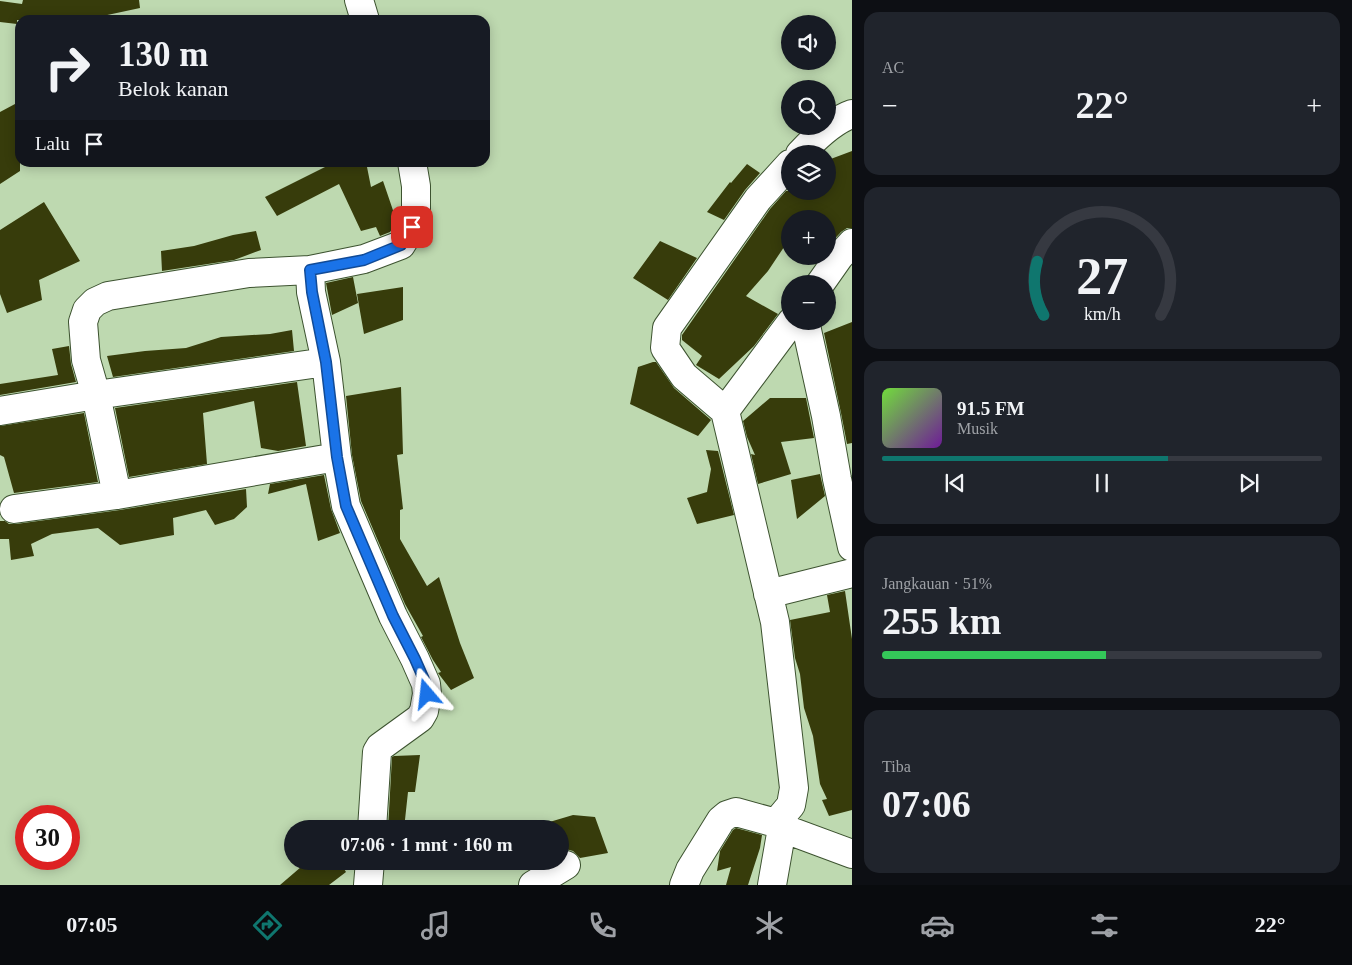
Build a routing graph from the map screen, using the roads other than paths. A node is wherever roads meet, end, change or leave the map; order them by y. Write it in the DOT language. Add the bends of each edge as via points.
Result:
graph roads {
  1 [pos="359,0"];
  2 [pos="364,15"];
  3 [pos="852,114"];
  4 [pos="808,145"];
  5 [pos="413,167"];
  6 [pos="781,174"];
  7 [pos="852,243"];
  8 [pos="310,270"];
  9 [pos="827,275"];
  10 [pos="785,330"];
  11 [pos="807,330"];
  12 [pos="326,362"];
  13 [pos="96,395"];
  14 [pos="0,411"];
  15 [pos="724,411"];
  16 [pos="337,457"];
  17 [pos="844,477"];
  18 [pos="118,495"];
  19 [pos="14,509"];
  20 [pos="852,547"];
  21 [pos="852,574"];
  22 [pos="768,594"];
  23 [pos="373,820"];
  24 [pos="779,825"];
  25 [pos="852,854"];
  26 [pos="369,870"];
  27 [pos="558,870"];
  28 [pos="368,885"];
  29 [pos="533,885"];
  30 [pos="684,885"];
  31 [pos="772,885"];
  1 -- 2 [label="street"];
  3 -- 4 [label="street" via="842,118"];
  5 -- 8 [label="street" via="416,210 412,227 401,245 364,260"];
  6 -- 15 [label="street" via="758,198 667,328 665,348 684,376"];
  7 -- 9 [label="street"];
  8 -- 12 [label="street"];
  8 -- 13 [label="street" via="250,273 108,296 95,302 87,310 83,322 86,360"];
  10 -- 15 [label="street"];
  11 -- 17 [label="street" via="826,416"];
  12 -- 13 [label="street"];
  12 -- 16 [label="street"];
  13 -- 14 [label="street"];
  13 -- 18 [label="street"];
  15 -- 22 [label="street"];
  16 -- 18 [label="street"];
  16 -- 23 [label="street" via="346,506 426,684 427,694 420,718 377,752"];
  17 -- 20 [label="street"];
  18 -- 19 [label="street"];
  21 -- 22 [label="street"];
  22 -- 24 [label="street" via="775,622 794,788 791,805"];
  24 -- 25 [label="street"];
  24 -- 30 [label="street" via="736,812 727,815 690,870"];
  24 -- 31 [label="street"];
  26 -- 28 [label="street"];
  27 -- 29 [label="street"];
}
